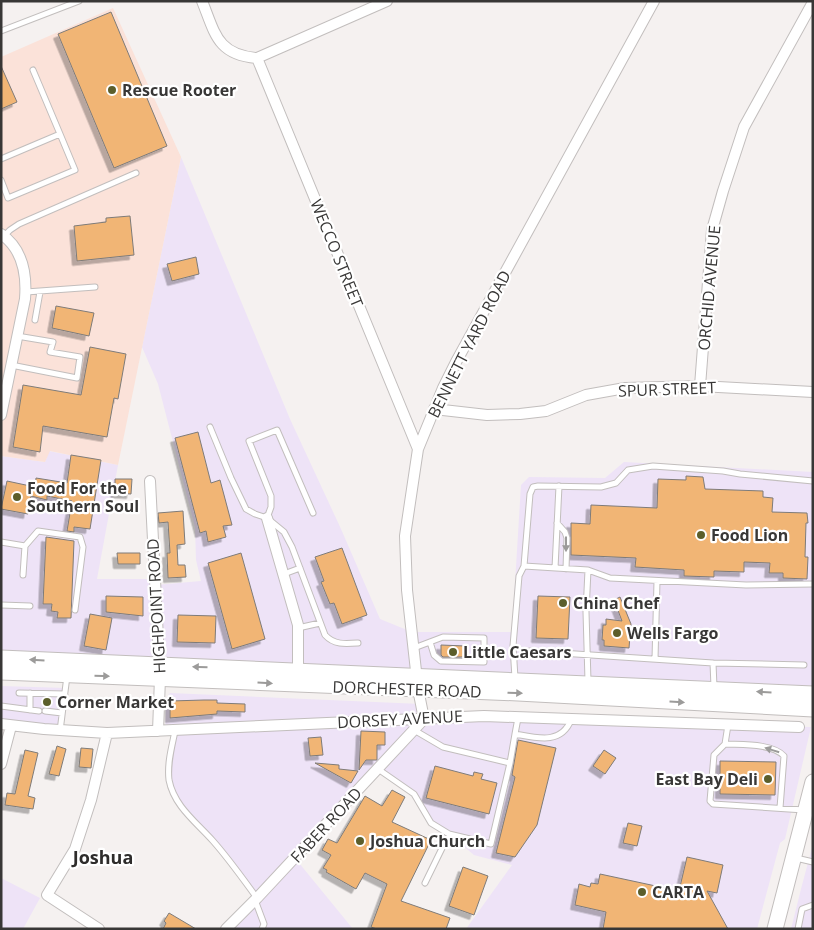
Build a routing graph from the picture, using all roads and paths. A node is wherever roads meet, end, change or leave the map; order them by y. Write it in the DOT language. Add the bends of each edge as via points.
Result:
graph roads {
  1 [pos="79,1"];
  2 [pos="202,1"];
  3 [pos="387,1"];
  4 [pos="654,1"];
  5 [pos="813,2"];
  6 [pos="1,31"];
  7 [pos="257,58"];
  8 [pos="33,70"];
  9 [pos="60,134"];
  10 [pos="1,159"];
  11 [pos="136,173"];
  12 [pos="1,180"];
  13 [pos="3,235"];
  14 [pos="95,287"];
  15 [pos="25,292"];
  16 [pos="40,292"];
  17 [pos="35,320"];
  18 [pos="17,336"];
  19 [pos="11,365"];
  20 [pos="700,386"];
  21 [pos="813,392"];
  22 [pos="434,409"];
  23 [pos="1,415"];
  24 [pos="210,427"];
  25 [pos="418,449"];
  26 [pos="150,481"];
  27 [pos="813,481"];
  28 [pos="559,486"];
  29 [pos="313,513"];
  30 [pos="267,518"];
  31 [pos="557,523"];
  32 [pos="1,542"];
  33 [pos="25,546"];
  34 [pos="524,566"];
  35 [pos="300,568"];
  36 [pos="555,568"];
  37 [pos="566,569"];
  38 [pos="588,570"];
  39 [pos="23,575"];
  40 [pos="283,575"];
  41 [pos="657,581"];
  42 [pos="813,584"];
  43 [pos="1,605"];
  44 [pos="30,606"];
  45 [pos="75,610"];
  46 [pos="320,623"];
  47 [pos="298,628"];
  48 [pos="430,642"];
  49 [pos="358,643"];
  50 [pos="414,648"];
  51 [pos="530,651"];
  52 [pos="588,655"];
  53 [pos="1,658"];
  54 [pos="655,659"];
  55 [pos="713,663"];
  56 [pos="804,665"];
  57 [pos="1,672"];
  58 [pos="160,672"];
  59 [pos="67,675"];
  60 [pos="298,678"];
  61 [pos="515,681"];
  62 [pos="418,683"];
  63 [pos="714,690"];
  64 [pos="588,691"];
  65 [pos="20,693"];
  66 [pos="30,693"];
  67 [pos="65,694"];
  68 [pos="813,694"];
  69 [pos="1,706"];
  70 [pos="813,709"];
  71 [pos="30,710"];
  72 [pos="62,713"];
  73 [pos="518,717"];
  74 [pos="424,719"];
  75 [pos="571,719"];
  76 [pos="728,724"];
  77 [pos="6,725"];
  78 [pos="799,727"];
  79 [pos="175,730"];
  80 [pos="414,730"];
  81 [pos="60,731"];
  82 [pos="158,731"];
  83 [pos="107,733"];
  84 [pos="516,734"];
  85 [pos="724,744"];
  86 [pos="510,763"];
  87 [pos="1,764"];
  88 [pos="378,769"];
  89 [pos="813,782"];
  90 [pos="809,802"];
  91 [pos="780,808"];
  92 [pos="449,834"];
  93 [pos="794,858"];
  94 [pos="813,862"];
  95 [pos="425,883"];
  96 [pos="256,899"];
  97 [pos="813,905"];
  98 [pos="99,929"];
  99 [pos="226,929"];
  100 [pos="262,929"];
  101 [pos="776,929"];
  102 [pos="798,929"];
  1 -- 6 [label="lane"];
  2 -- 7 [label="street" via="215,34 225,49 243,57"];
  3 -- 7 [label="street"];
  4 -- 22 [label="street, BENNETT YARD ROAD" via="456,362"];
  5 -- 20 [label="street, ORCHID AVENUE" via="744,127 723,191 712,230"];
  7 -- 25 [label="street, WECCO STREET"];
  8 -- 9 [label="lane"];
  9 -- 10 [label="lane"];
  9 -- 12 [label="lane" via="74,170 8,198"];
  11 -- 13 [label="lane" via="19,224"];
  13 -- 15 [label="street" via="23,263"];
  14 -- 16 [label="lane"];
  15 -- 16 [label="lane"];
  15 -- 18 [label="street"];
  16 -- 17 [label="lane"];
  18 -- 19 [label="street"];
  18 -- 19 [label="lane" via="52,342 50,352 80,357 77,378"];
  19 -- 23 [label="street"];
  20 -- 21 [label="street, SPUR STREET"];
  20 -- 22 [label="street, SPUR STREET" via="625,388 586,395 546,411 520,414 487,415"];
  22 -- 25 [label="street, BENNETT YARD ROAD"];
  24 -- 30 [label="lane" via="246,509"];
  25 -- 50 [label="street, BENNETT YARD ROAD" via="405,536"];
  26 -- 58 [label="street, HIGHPOINT ROAD"];
  27 -- 28 [label="lane" via="653,466 628,470 616,483 601,487"];
  28 -- 31 [label="lane"];
  28 -- 34 [label="lane" via="538,486 530,494"];
  29 -- 30 [label="lane" via="277,430 249,441 271,496"];
  30 -- 35 [label="lane" via="284,532"];
  30 -- 40 [label="street"];
  31 -- 36 [label="lane"];
  31 -- 37 [label="lane, one-way" via="567,538"];
  32 -- 33 [label="lane"];
  33 -- 39 [label="lane"];
  33 -- 45 [label="lane" via="38,531 80,537 83,547"];
  34 -- 36 [label="lane"];
  34 -- 61 [label="lane" via="518,576 513,646"];
  35 -- 40 [label="lane"];
  35 -- 46 [label="lane"];
  36 -- 37 [label="lane"];
  37 -- 38 [label="lane"];
  38 -- 41 [label="lane" via="610,578"];
  38 -- 52 [label="lane"];
  40 -- 47 [label="street"];
  41 -- 42 [label="lane"];
  41 -- 54 [label="lane"];
  43 -- 44 [label="lane"];
  46 -- 47 [label="lane"];
  46 -- 49 [label="lane" via="330,641"];
  47 -- 60 [label="street"];
  48 -- 48 [label="lane" via="443,637 484,638 484,662 441,661 434,655"];
  48 -- 50 [label="lane"];
  50 -- 62 [label="street, BENNETT YARD ROAD"];
  51 -- 52 [label="lane"];
  52 -- 54 [label="lane"];
  52 -- 64 [label="lane"];
  58 -- 53 [label="main road, DORCHESTER ROAD, one-way"];
  54 -- 55 [label="lane"];
  55 -- 56 [label="lane"];
  55 -- 63 [label="lane"];
  57 -- 59 [label="main road, DORCHESTER ROAD"];
  59 -- 58 [label="main road, DORCHESTER ROAD, one-way"];
  58 -- 60 [label="main road, DORCHESTER ROAD"];
  58 -- 82 [label="street, HIGHPOINT ROAD"];
  59 -- 67 [label="lane"];
  60 -- 62 [label="main road, DORCHESTER ROAD"];
  61 -- 62 [label="main road, DORCHESTER ROAD"];
  61 -- 64 [label="main road, DORCHESTER ROAD"];
  62 -- 64 [label="main road, DORCHESTER ROAD, one-way"];
  62 -- 74 [label="street, BENNETT YARD ROAD"];
  63 -- 64 [label="main road, DORCHESTER ROAD"];
  68 -- 63 [label="main road, DORCHESTER ROAD, one-way"];
  64 -- 70 [label="main road, DORCHESTER ROAD, one-way"];
  65 -- 66 [label="lane"];
  66 -- 67 [label="lane"];
  66 -- 71 [label="lane"];
  67 -- 72 [label="lane"];
  69 -- 71 [label="lane"];
  71 -- 72 [label="lane"];
  72 -- 81 [label="lane"];
  73 -- 74 [label="street, DORSEY AVENUE"];
  73 -- 75 [label="street, DORSEY AVENUE"];
  73 -- 84 [label="lane"];
  74 -- 79 [label="street, DORSEY AVENUE"];
  74 -- 80 [label="street, FABER ROAD"];
  75 -- 76 [label="street, DORSEY AVENUE"];
  75 -- 84 [label="lane" via="567,729 555,736"];
  76 -- 78 [label="street, DORSEY AVENUE"];
  76 -- 85 [label="lane"];
  77 -- 81 [label="street, DORSEY AVENUE"];
  77 -- 87 [label="street"];
  79 -- 82 [label="street, DORSEY AVENUE"];
  79 -- 96 [label="lane" via="169,769 174,793 187,816 213,841"];
  80 -- 86 [label="lane" via="443,747"];
  80 -- 88 [label="street, FABER ROAD"];
  81 -- 83 [label="street, DORSEY AVENUE"];
  82 -- 83 [label="street, DORSEY AVENUE"];
  83 -- 98 [label="street" via="91,800 74,849 47,895"];
  84 -- 86 [label="lane"];
  91 -- 85 [label="lane, one-way" via="784,756 761,747"];
  85 -- 91 [label="lane" via="714,755 710,801 713,804"];
  86 -- 92 [label="lane" via="491,844"];
  88 -- 92 [label="lane" via="414,794 431,823"];
  88 -- 96 [label="street, FABER ROAD"];
  89 -- 90 [label="main road"];
  90 -- 91 [label="lane"];
  90 -- 93 [label="main road"];
  92 -- 95 [label="lane"];
  93 -- 94 [label="lane"];
  93 -- 101 [label="main road"];
  96 -- 99 [label="street, FABER ROAD"];
  96 -- 100 [label="lane" via="264,924"];
  97 -- 102 [label="lane" via="802,909"];
}
